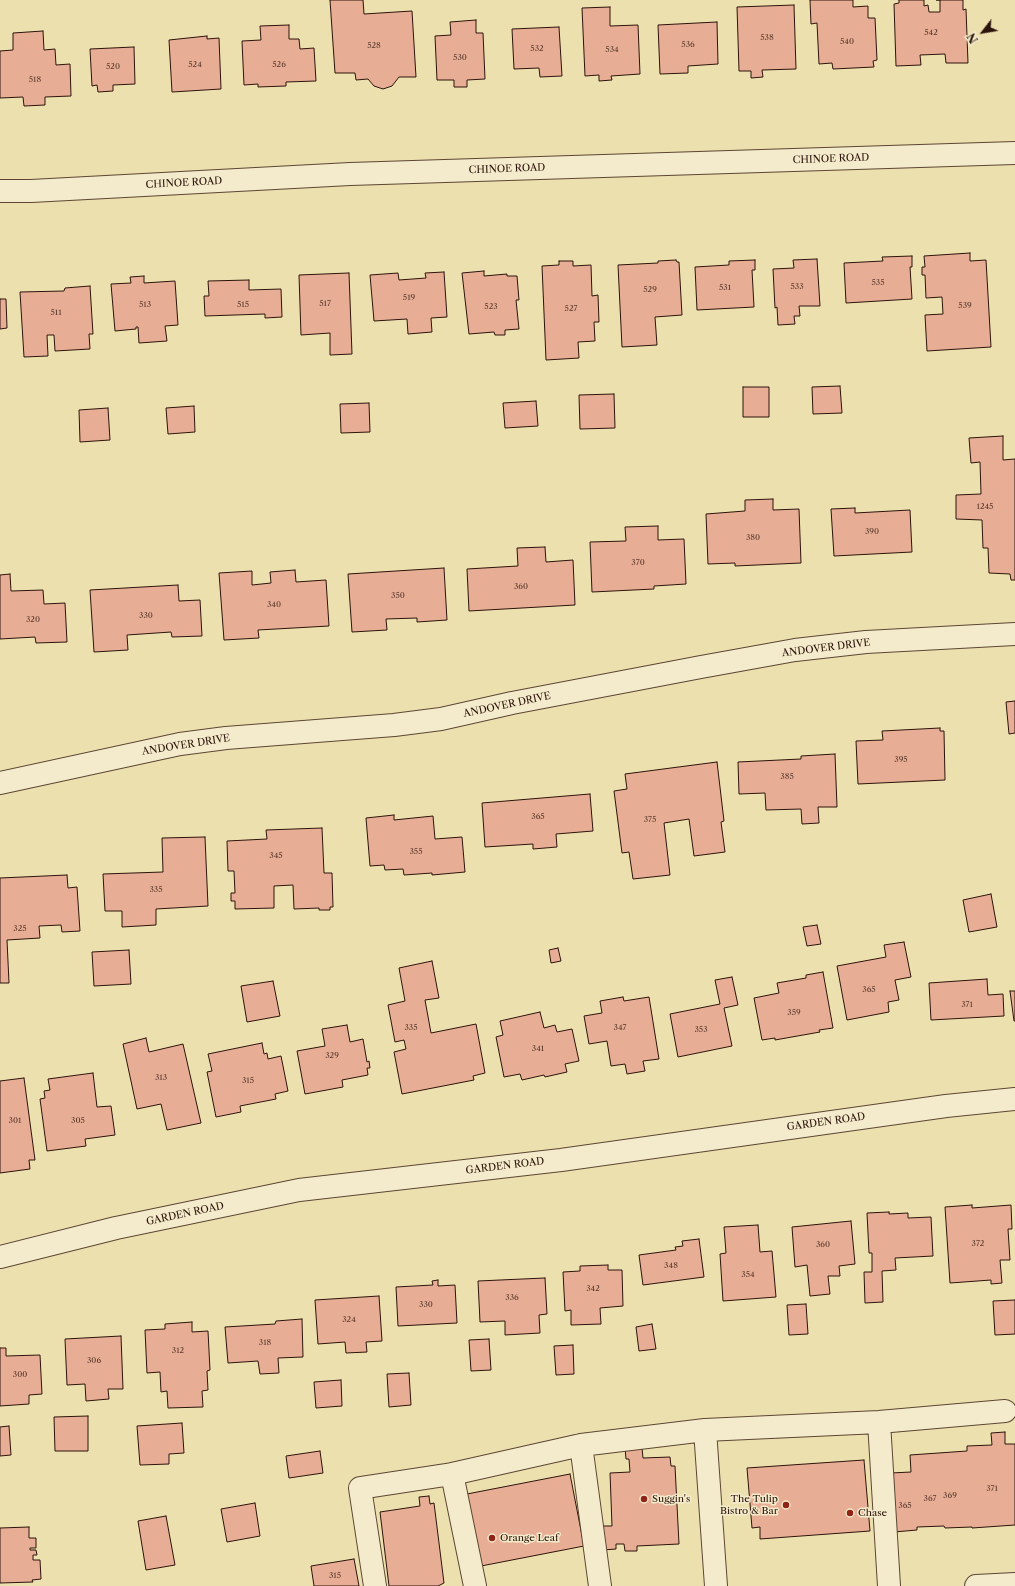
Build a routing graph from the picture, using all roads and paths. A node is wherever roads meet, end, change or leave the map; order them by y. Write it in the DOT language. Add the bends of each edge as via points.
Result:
graph roads {
  1 [pos="1015,153"];
  2 [pos="0,191"];
  3 [pos="1015,634"];
  4 [pos="0,783"];
  5 [pos="1015,1099"];
  6 [pos="0,1257"];
  7 [pos="1005,1411"];
  8 [pos="879,1422"];
  9 [pos="705,1430"];
  10 [pos="581,1445"];
  11 [pos="452,1474"];
  12 [pos="1015,1584"];
  13 [pos="375,1586"];
  14 [pos="474,1586"];
  15 [pos="600,1586"];
  16 [pos="716,1586"];
  17 [pos="889,1586"];
  18 [pos="976,1586"];
  1 -- 2 [label="street, CHINOE ROAD" via="358,174"];
  3 -- 4 [label="street, ANDOVER DRIVE" via="866,642 795,650 701,666 441,719 180,744"];
  5 -- 6 [label="street, GARDEN ROAD" via="939,1107 561,1160 299,1190 116,1228"];
  7 -- 8 [label="street"];
  8 -- 9 [label="street"];
  8 -- 17 [label="street"];
  9 -- 10 [label="street"];
  9 -- 16 [label="street"];
  10 -- 11 [label="street"];
  10 -- 15 [label="street"];
  11 -- 13 [label="street" via="360,1488"];
  11 -- 14 [label="street"];
  12 -- 18 [label="street"];
}
